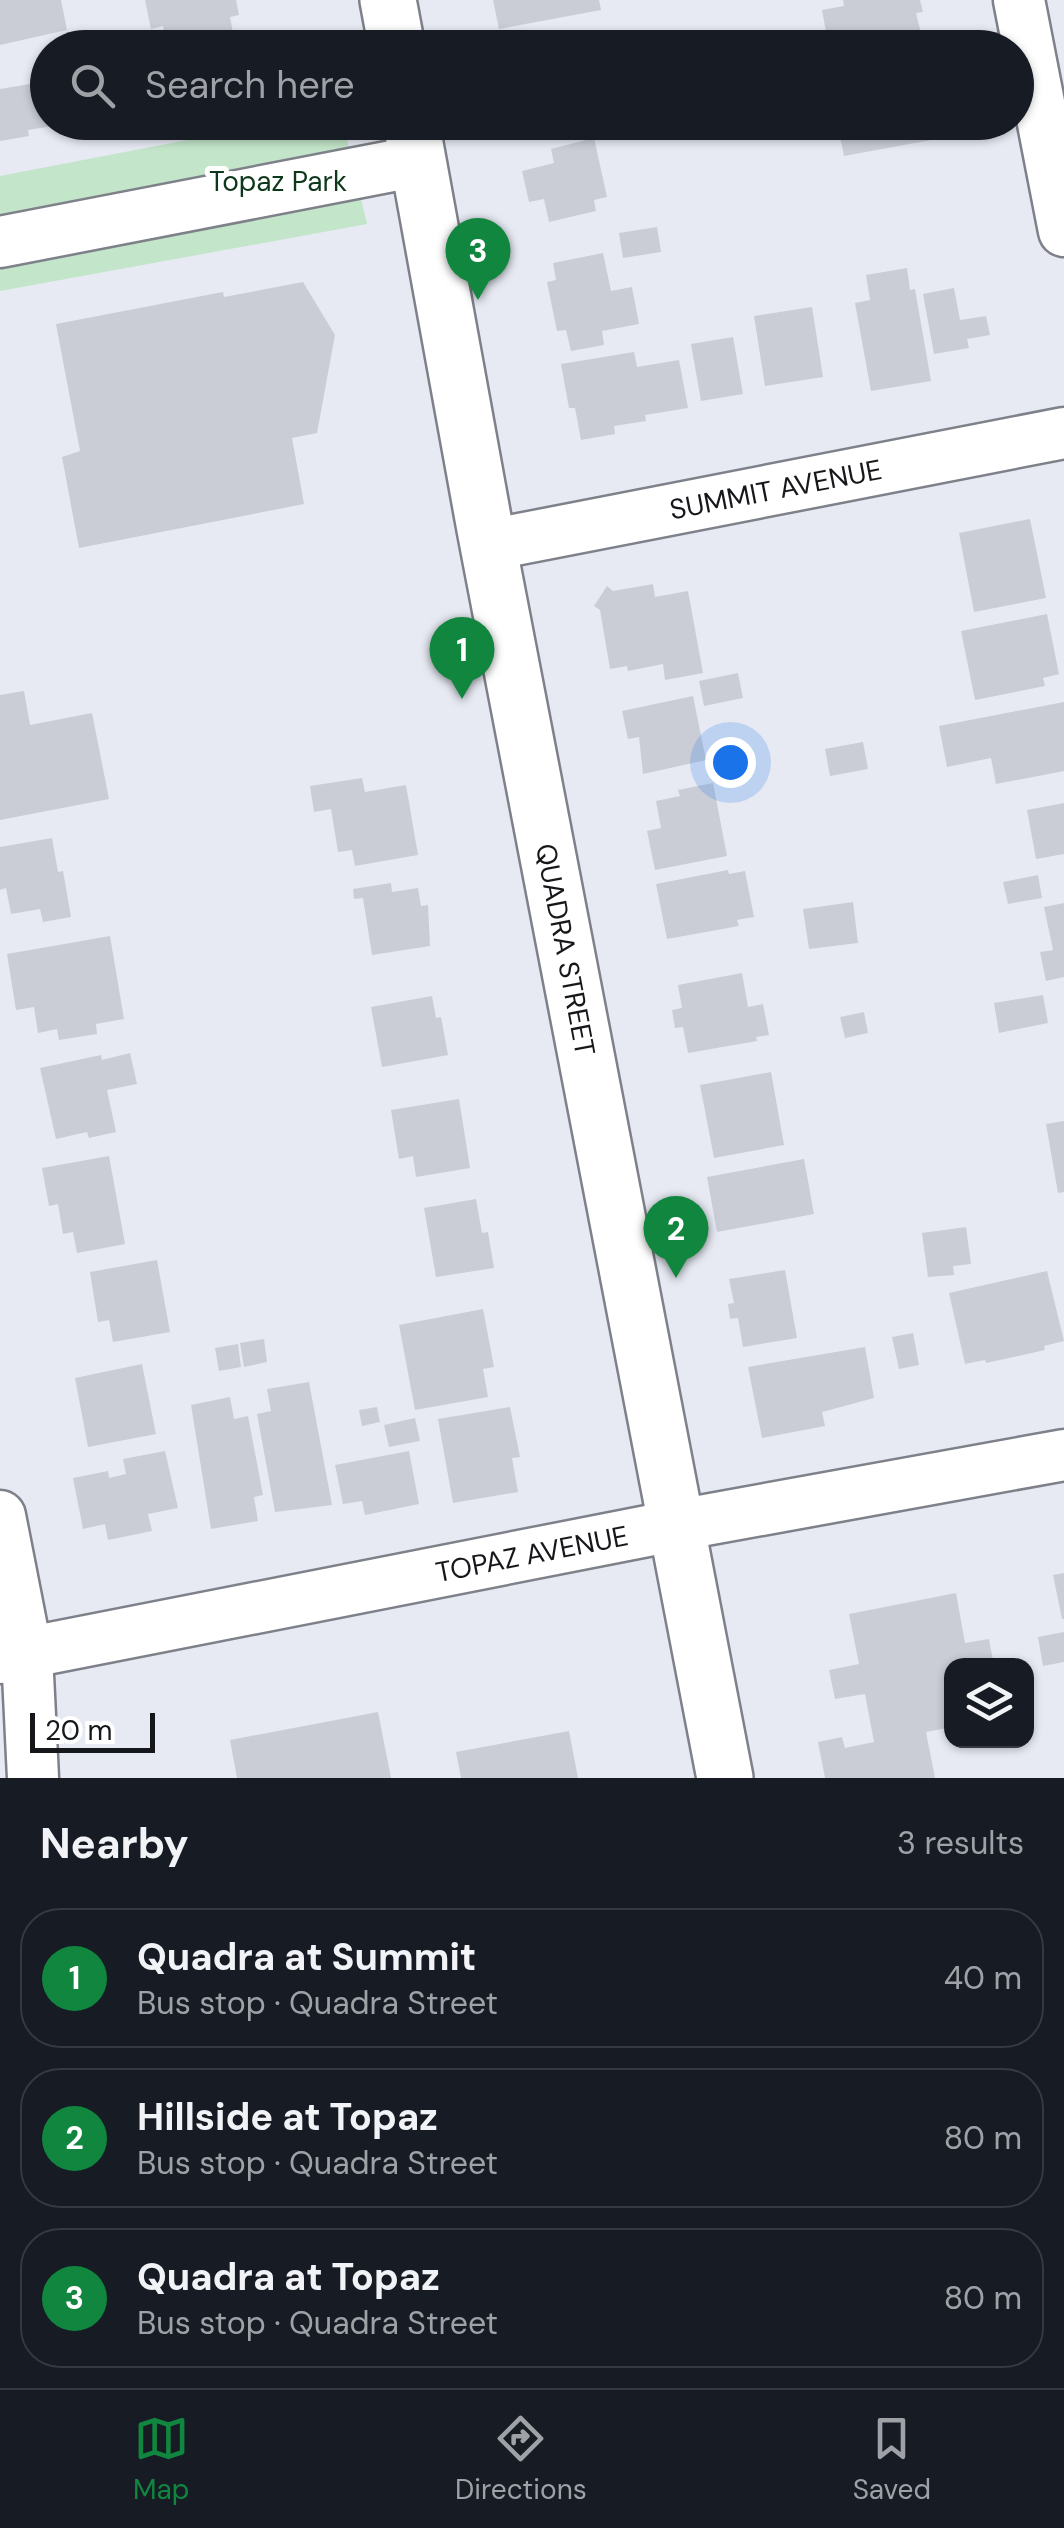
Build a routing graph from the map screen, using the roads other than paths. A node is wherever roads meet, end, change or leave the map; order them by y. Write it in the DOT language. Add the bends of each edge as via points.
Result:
graph roads {
  1 [pos="388,0"];
  2 [pos="1019,0"];
  3 [pos="394,30"];
  4 [pos="1025,30"];
  5 [pos="1034,77"];
  6 [pos="415,142"];
  7 [pos="1064,231"];
  8 [pos="0,242"];
  9 [pos="1064,433"];
  10 [pos="488,546"];
  11 [pos="1064,1455"];
  12 [pos="0,1516"];
  13 [pos="678,1525"];
  14 [pos="14,1656"];
  15 [pos="33,1778"];
  16 [pos="724,1778"];
  1 -- 3 [label="main road"];
  2 -- 4 [label="street"];
  5 -- 7 [label="street"];
  6 -- 8 [label="street"];
  6 -- 10 [label="main road, QUADRA STREET"];
  9 -- 10 [label="street, SUMMIT AVENUE"];
  10 -- 13 [label="main road, QUADRA STREET"];
  11 -- 13 [label="street, TOPAZ AVENUE"];
  12 -- 14 [label="street"];
  13 -- 14 [label="street, TOPAZ AVENUE"];
  13 -- 16 [label="main road, QUADRA STREET"];
  14 -- 15 [label="street"];
}
